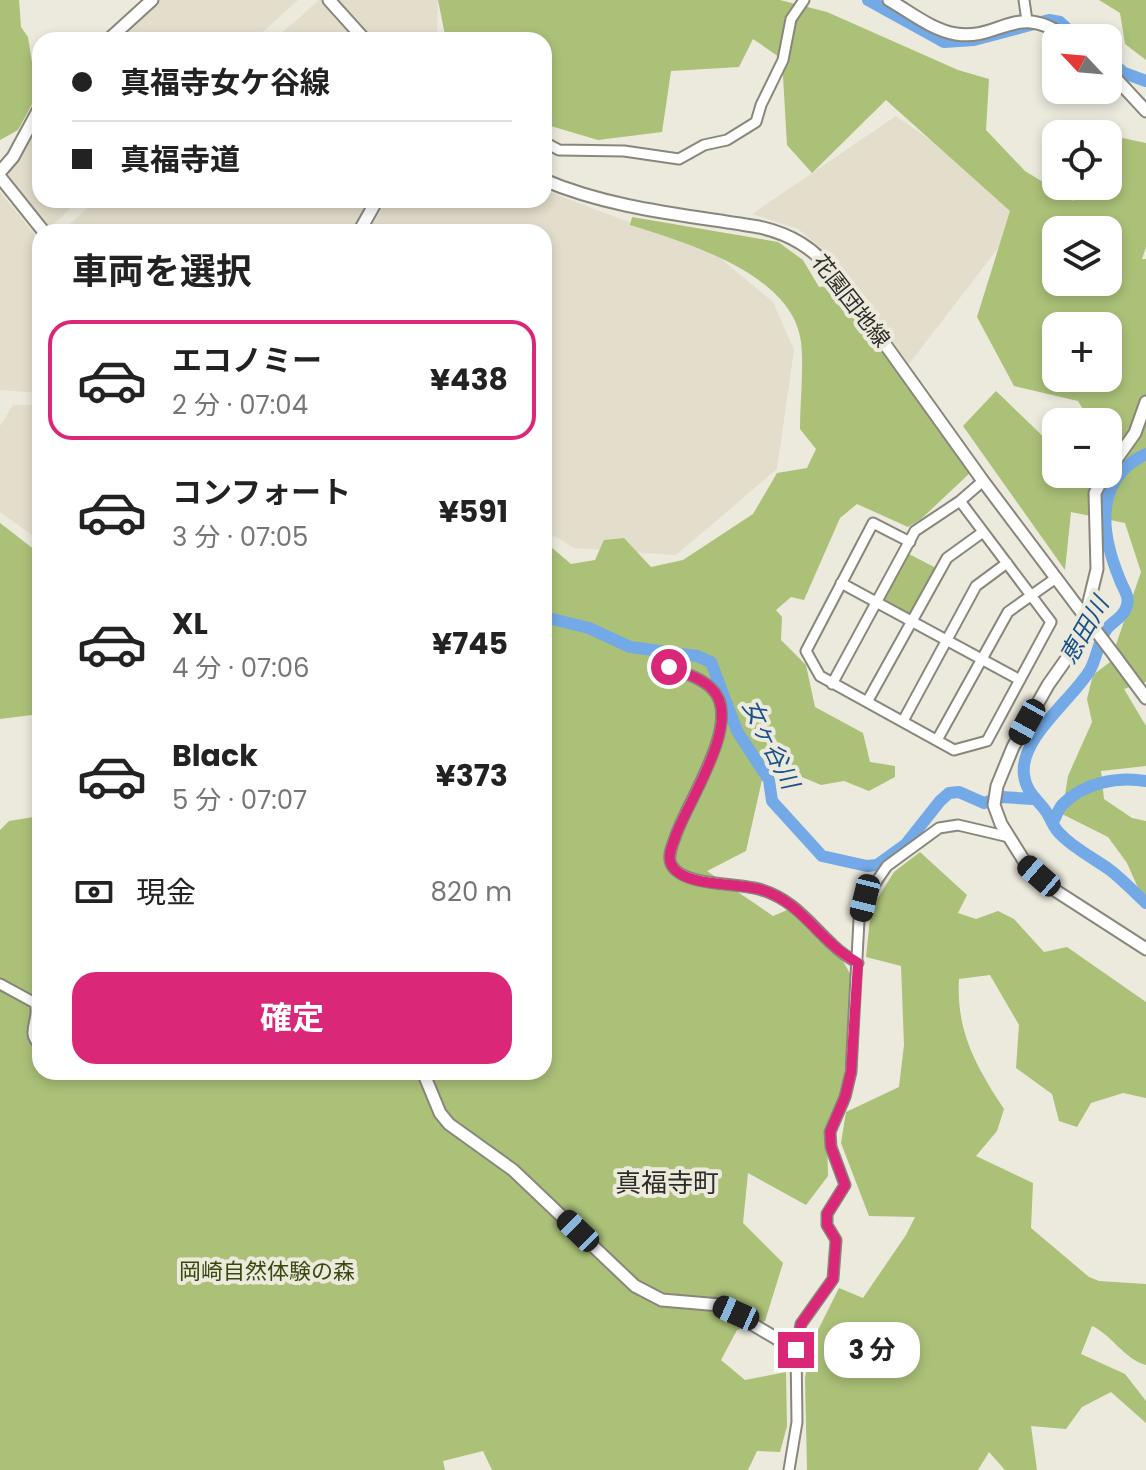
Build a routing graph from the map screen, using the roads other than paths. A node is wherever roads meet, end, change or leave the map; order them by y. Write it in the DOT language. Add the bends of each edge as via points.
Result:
graph roads {
  1 [pos="152,0"];
  2 [pos="329,0"];
  3 [pos="804,0"];
  4 [pos="889,0"];
  5 [pos="1024,0"];
  6 [pos="1027,21"];
  7 [pos="1043,24"];
  8 [pos="117,32"];
  9 [pos="358,32"];
  10 [pos="1122,85"];
  11 [pos="1146,111"];
  12 [pos="32,122"];
  13 [pos="552,146"];
  14 [pos="0,174"];
  15 [pos="552,183"];
  16 [pos="38,224"];
  17 [pos="1146,402"];
  18 [pos="1122,451"];
  19 [pos="983,481"];
  20 [pos="1098,488"];
  21 [pos="960,501"];
  22 [pos="983,532"];
  23 [pos="910,542"];
  24 [pos="1007,563"];
  25 [pos="1056,578"];
  26 [pos="841,583"];
  27 [pos="1032,596"];
  28 [pos="877,602"];
  29 [pos="913,621"];
  30 [pos="947,640"];
  31 [pos="982,659"];
  32 [pos="669,667"];
  33 [pos="1020,680"];
  34 [pos="832,684"];
  35 [pos="1146,698"];
  36 [pos="867,702"];
  37 [pos="903,721"];
  38 [pos="937,740"];
  39 [pos="1009,837"];
  40 [pos="1146,949"];
  41 [pos="858,963"];
  42 [pos="0,984"];
  43 [pos="32,1001"];
  44 [pos="426,1080"];
  45 [pos="796,1350"];
  46 [pos="789,1470"];
  1 -- 8 [label="street"];
  2 -- 9 [label="street"];
  3 -- 13 [label="street" via="791,19 783,60 756,122 727,140 679,159"];
  4 -- 6 [label="street" via="953,33"];
  5 -- 6 [label="street"];
  6 -- 7 [label="street"];
  10 -- 11 [label="street"];
  12 -- 14 [label="street"];
  14 -- 16 [label="street"];
  15 -- 19 [label="street, 花園団地線" via="622,205 780,232 805,244 834,273"];
  17 -- 18 [label="street"];
  19 -- 21 [label="street"];
  19 -- 25 [label="street, 花園団地線"];
  20 -- 39 [label="street" via="1097,569 1082,631 1013,747 995,794 995,812"];
  21 -- 22 [label="street"];
  21 -- 23 [label="street" via="915,531"];
  22 -- 24 [label="street"];
  22 -- 29 [label="street" via="947,558"];
  23 -- 26 [label="street" via="873,523"];
  23 -- 28 [label="street"];
  24 -- 27 [label="street"];
  24 -- 30 [label="street" via="976,586"];
  25 -- 27 [label="street"];
  25 -- 35 [label="street, 花園団地線, bridge"];
  26 -- 28 [label="street"];
  26 -- 34 [label="street" via="806,651 820,676"];
  27 -- 31 [label="street" via="1008,612"];
  27 -- 33 [label="street" via="1051,622"];
  28 -- 29 [label="street"];
  28 -- 34 [label="street"];
  29 -- 30 [label="street"];
  29 -- 36 [label="street"];
  30 -- 31 [label="street"];
  30 -- 37 [label="street"];
  31 -- 33 [label="street"];
  31 -- 38 [label="street"];
  32 -- 41 [label="street" via="711,688 722,710 716,748 673,844 673,869 691,879 775,895"];
  33 -- 38 [label="street" via="987,741 954,750"];
  34 -- 36 [label="street"];
  36 -- 37 [label="street"];
  37 -- 38 [label="street"];
  39 -- 40 [label="street" via="1026,864 1053,889"];
  39 -- 41 [label="street" via="958,825 939,828 887,866 865,898"];
  41 -- 45 [label="street" via="851,1072 830,1132 845,1185 827,1214 836,1240 833,1279 801,1324"];
  42 -- 43 [label="street"];
  44 -- 45 [label="street" via="449,1124 513,1170 635,1286 662,1300 720,1305"];
  45 -- 46 [label="street" via="797,1422"];
}
